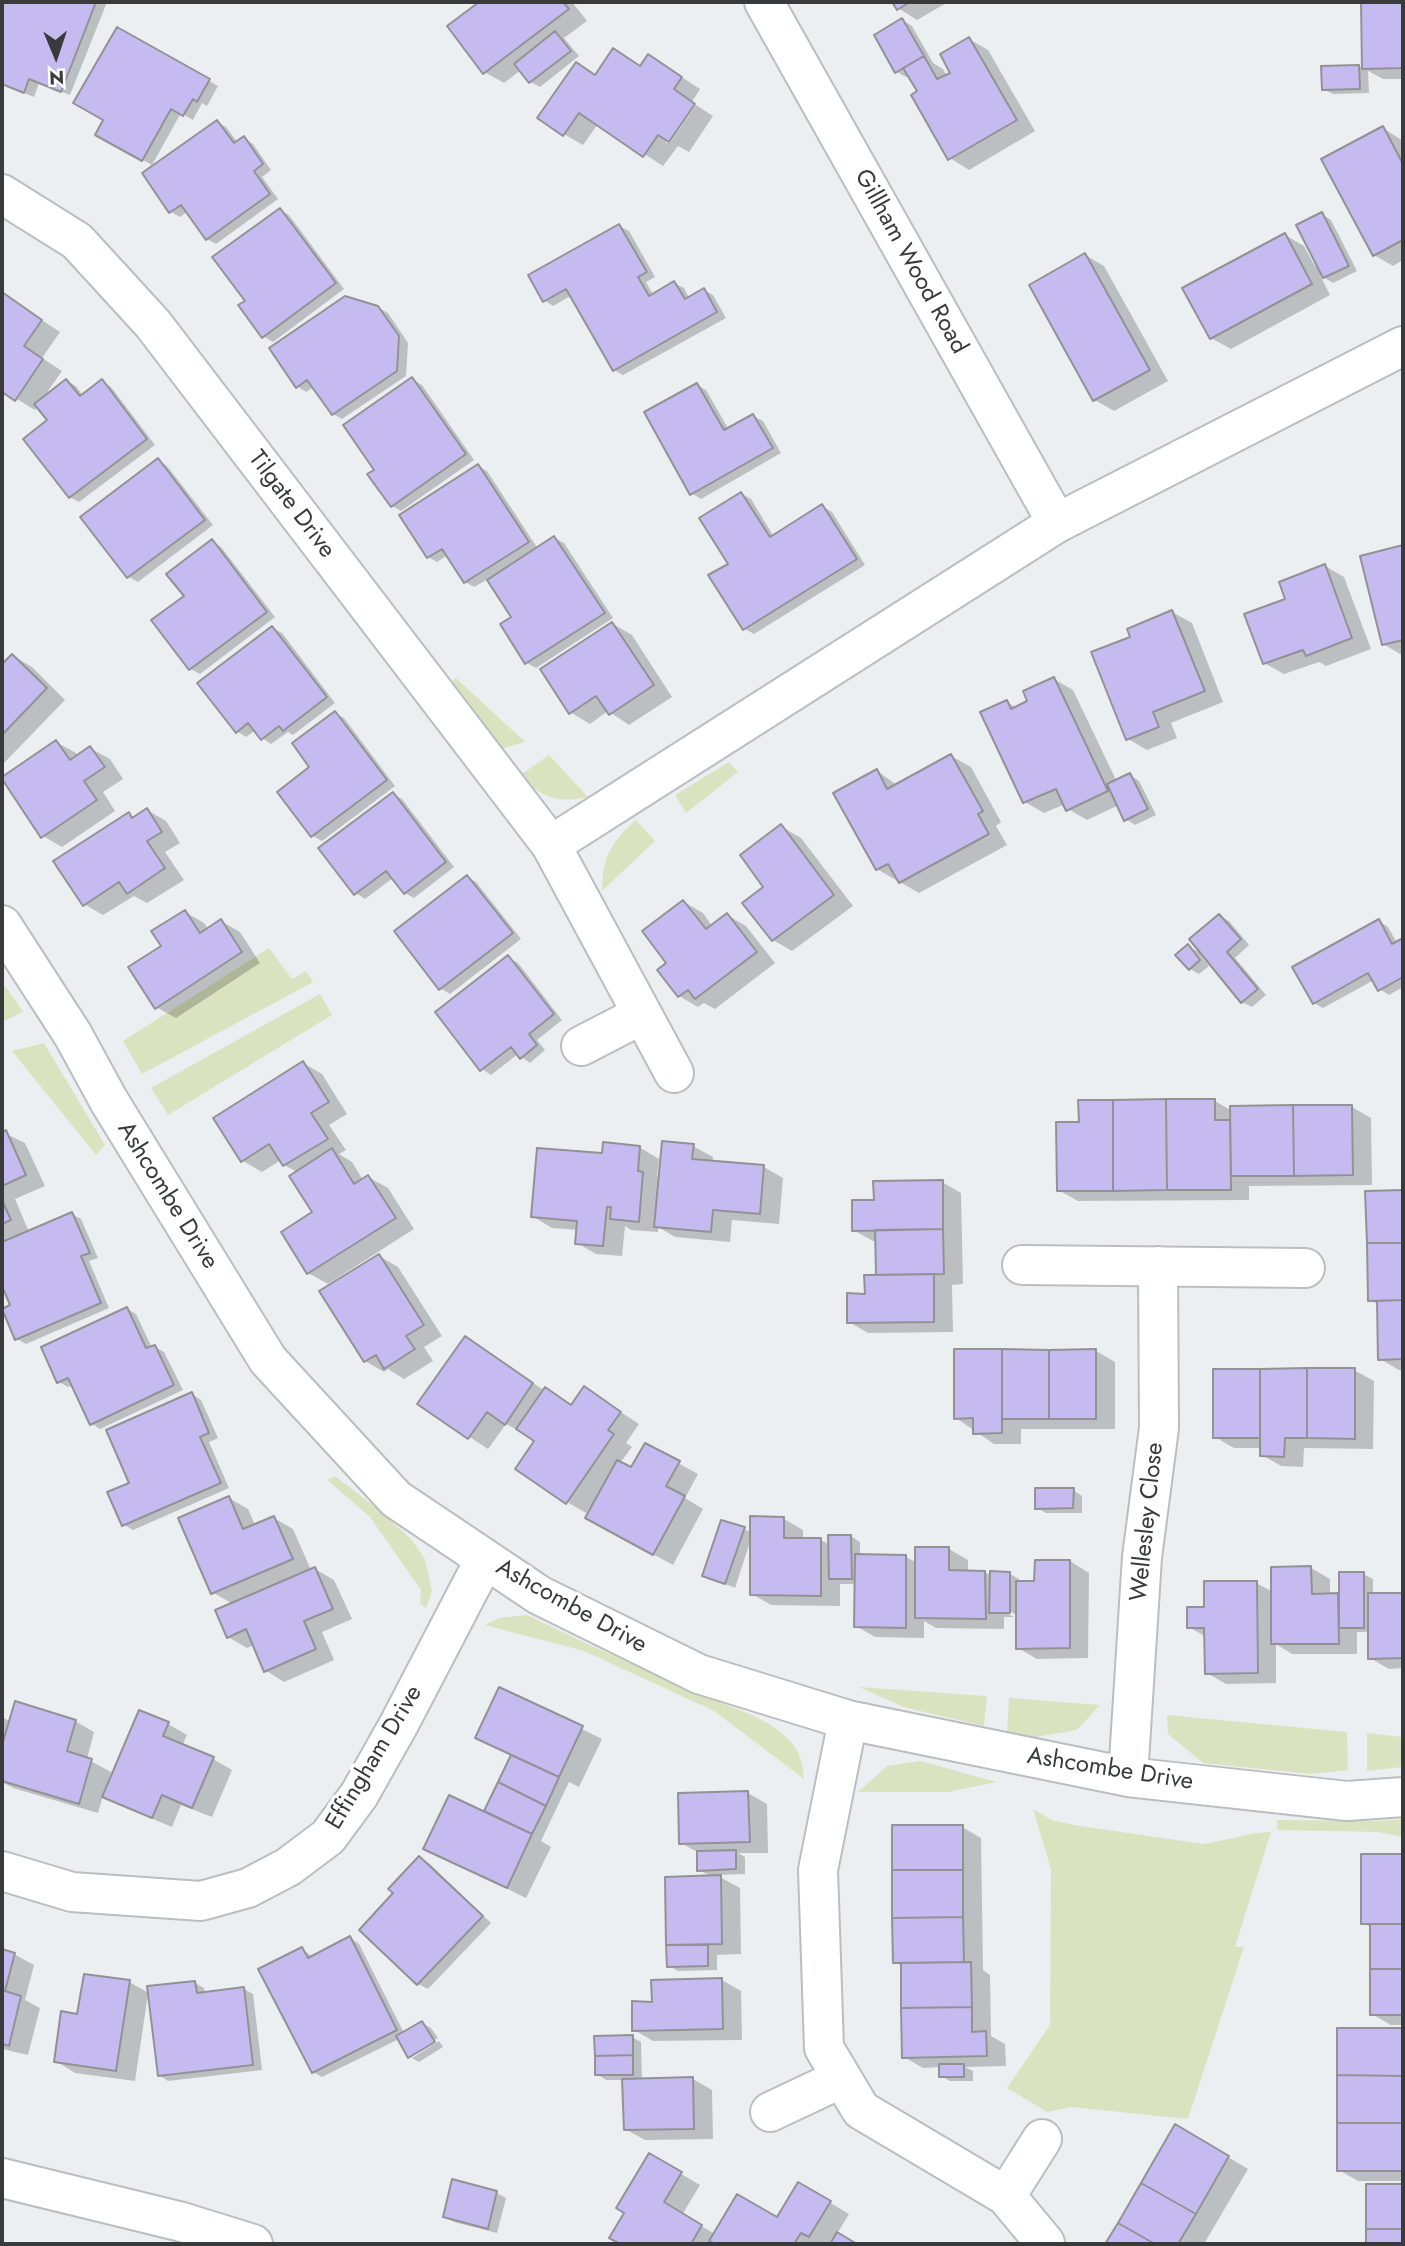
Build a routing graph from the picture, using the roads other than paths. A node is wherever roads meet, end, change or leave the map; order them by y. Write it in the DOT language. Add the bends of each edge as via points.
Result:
graph roads {
  1 [pos="764,2"];
  2 [pos="2,194"];
  3 [pos="1403,346"];
  4 [pos="1057,523"];
  5 [pos="551,845"];
  6 [pos="2,925"];
  7 [pos="641,1015"];
  8 [pos="581,1046"];
  9 [pos="674,1073"];
  10 [pos="1022,1265"];
  11 [pos="1158,1266"];
  12 [pos="1305,1268"];
  13 [pos="485,1559"];
  14 [pos="848,1720"];
  15 [pos="1128,1777"];
  16 [pos="1403,1797"];
  17 [pos="2,1871"];
  18 [pos="842,2078"];
  19 [pos="770,2112"];
  20 [pos="1042,2139"];
  21 [pos="2,2178"];
  22 [pos="1006,2196"];
  23 [pos="184,2233"];
  24 [pos="253,2244"];
  25 [pos="1045,2244"];
  1 -- 4 [label="street, Gillham Wood Road"];
  2 -- 5 [label="street, Tilgate Drive" via="77,241 153,324"];
  3 -- 4 [label="street"];
  4 -- 5 [label="street"];
  5 -- 7 [label="street, Tilgate Drive"];
  6 -- 13 [label="street, Ashcombe Drive" via="268,1360 396,1499"];
  7 -- 8 [label="street"];
  7 -- 9 [label="street, Tilgate Drive"];
  10 -- 11 [label="street"];
  11 -- 12 [label="street"];
  11 -- 15 [label="street, Wellesley Close" via="1159,1428 1142,1557"];
  13 -- 14 [label="street, Ashcombe Drive" via="539,1595 699,1674"];
  13 -- 17 [label="street, Effingham Drive" via="359,1795 328,1837 288,1867 247,1888 201,1901 72,1892"];
  14 -- 15 [label="street, Ashcombe Drive"];
  14 -- 18 [label="street" via="818,1870 824,2048"];
  15 -- 16 [label="street, Ashcombe Drive" via="1347,1801"];
  18 -- 19 [label="street"];
  18 -- 22 [label="street" via="861,2110"];
  20 -- 22 [label="street"];
  21 -- 23 [label="street"];
  22 -- 25 [label="street"];
  23 -- 24 [label="street"];
}
